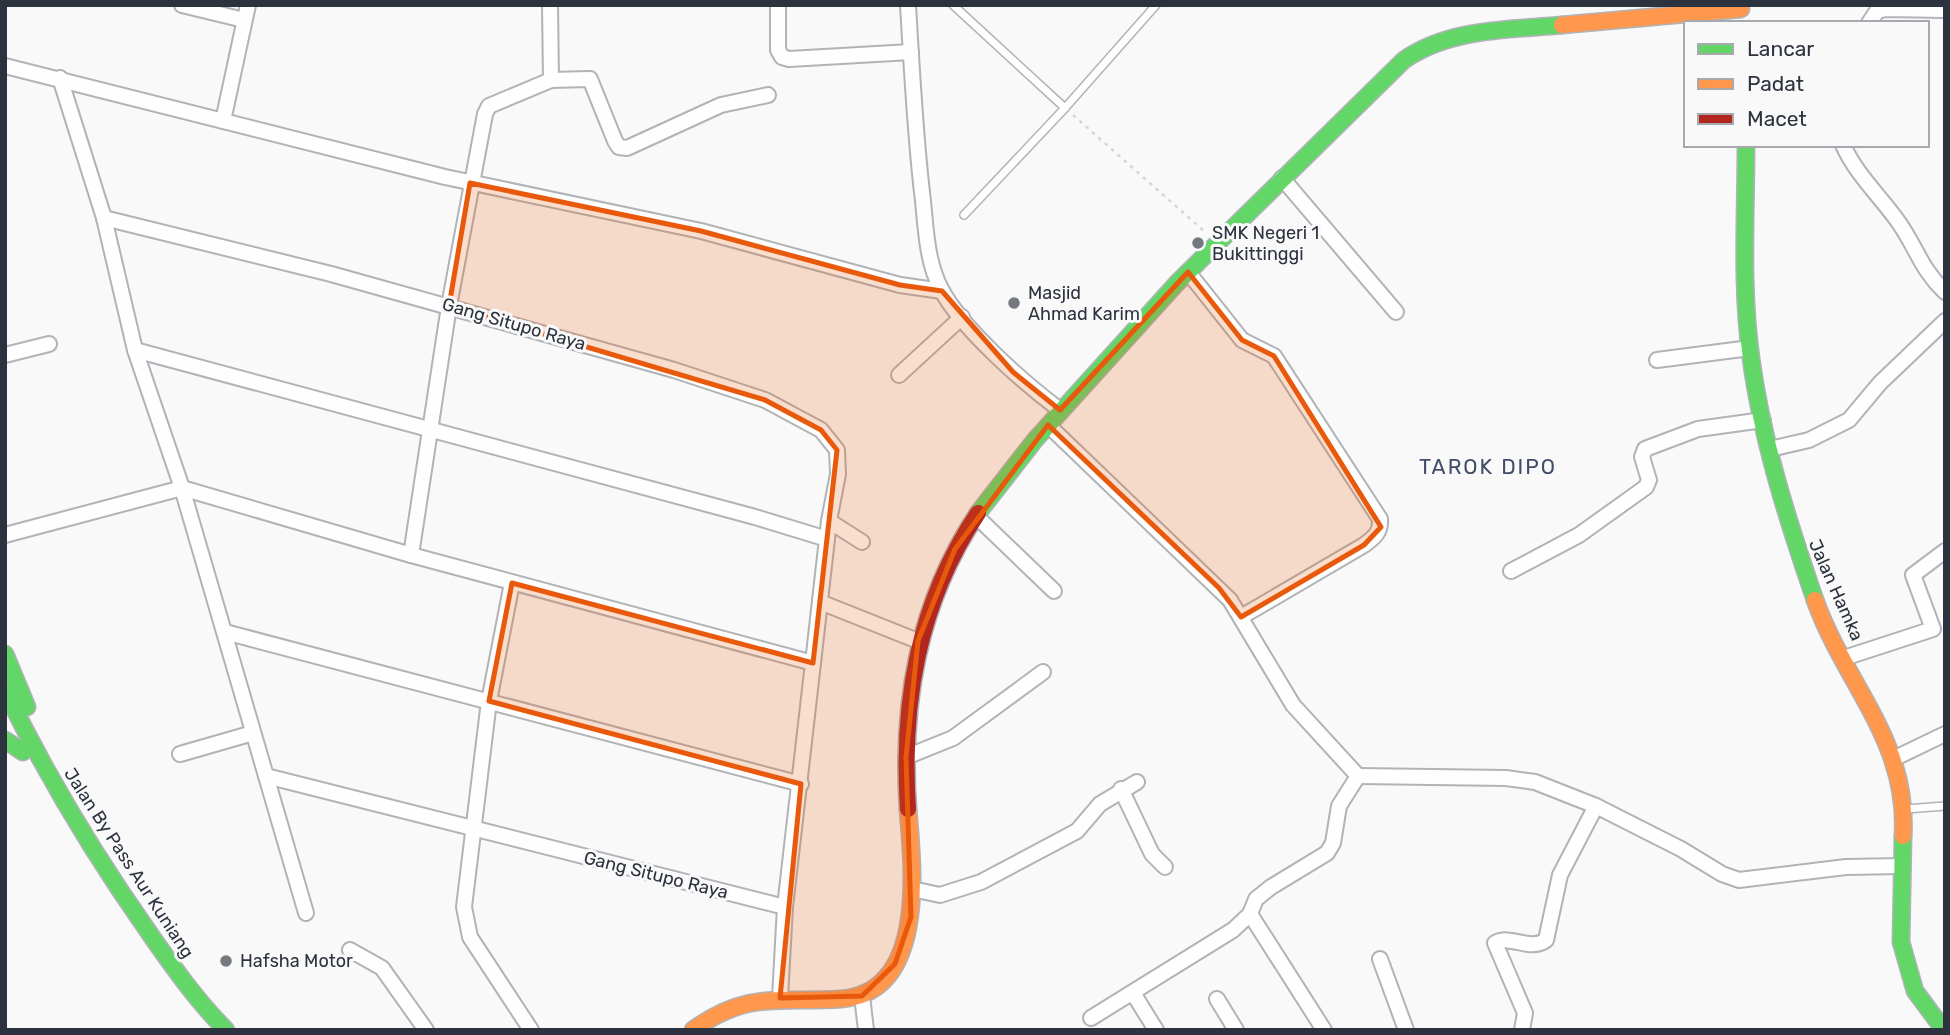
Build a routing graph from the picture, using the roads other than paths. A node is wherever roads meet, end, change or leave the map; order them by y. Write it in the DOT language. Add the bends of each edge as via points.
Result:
graph roads {
  1 [pos="182,5"];
  2 [pos="550,5"];
  3 [pos="778,5"];
  4 [pos="908,5"];
  5 [pos="953,5"];
  6 [pos="1156,5"];
  7 [pos="1945,10"];
  8 [pos="1741,12"];
  9 [pos="246,13"];
  10 [pos="1870,21"];
  11 [pos="911,52"];
  12 [pos="5,66"];
  13 [pos="60,78"];
  14 [pos="551,80"];
  15 [pos="768,95"];
  16 [pos="1065,108"];
  17 [pos="223,121"];
  18 [pos="1746,147"];
  19 [pos="1844,147"];
  20 [pos="1282,178"];
  21 [pos="470,183"];
  22 [pos="964,215"];
  23 [pos="104,218"];
  24 [pos="1188,272"];
  25 [pos="942,291"];
  26 [pos="1945,292"];
  27 [pos="449,306"];
  28 [pos="1396,312"];
  29 [pos="962,317"];
  30 [pos="1945,321"];
  31 [pos="49,344"];
  32 [pos="1750,348"];
  33 [pos="135,350"];
  34 [pos="5,355"];
  35 [pos="1657,360"];
  36 [pos="899,375"];
  37 [pos="1060,411"];
  38 [pos="1763,420"];
  39 [pos="1048,425"];
  40 [pos="431,429"];
  41 [pos="1770,449"];
  42 [pos="181,488"];
  43 [pos="976,516"];
  44 [pos="829,521"];
  45 [pos="5,535"];
  46 [pos="827,539"];
  47 [pos="862,542"];
  48 [pos="1945,551"];
  49 [pos="411,555"];
  50 [pos="1511,571"];
  51 [pos="513,583"];
  52 [pos="1054,592"];
  53 [pos="820,603"];
  54 [pos="1241,617"];
  55 [pos="225,632"];
  56 [pos="918,641"];
  57 [pos="5,654"];
  58 [pos="1844,658"];
  59 [pos="813,663"];
  60 [pos="1043,672"];
  61 [pos="5,690"];
  62 [pos="489,701"];
  63 [pos="5,718"];
  64 [pos="253,733"];
  65 [pos="1945,734"];
  66 [pos="5,740"];
  67 [pos="27,749"];
  68 [pos="180,754"];
  69 [pos="906,757"];
  70 [pos="1895,758"];
  71 [pos="266,776"];
  72 [pos="1358,776"];
  73 [pos="1138,782"];
  74 [pos="801,784"];
  75 [pos="1121,789"];
  76 [pos="1596,806"];
  77 [pos="1945,806"];
  78 [pos="1905,809"];
  79 [pos="473,829"];
  80 [pos="1902,866"];
  81 [pos="1165,867"];
  82 [pos="912,889"];
  83 [pos="785,907"];
  84 [pos="306,913"];
  85 [pos="1250,914"];
  86 [pos="350,950"];
  87 [pos="1380,959"];
  88 [pos="1133,993"];
  89 [pos="174,996"];
  90 [pos="862,996"];
  91 [pos="780,998"];
  92 [pos="1217,999"];
  93 [pos="188,1013"];
  94 [pos="1091,1018"];
  95 [pos="206,1025"];
  96 [pos="226,1030"];
  97 [pos="426,1030"];
  98 [pos="531,1030"];
  99 [pos="693,1030"];
  100 [pos="866,1030"];
  101 [pos="1156,1030"];
  102 [pos="1236,1030"];
  103 [pos="1324,1030"];
  104 [pos="1406,1030"];
  105 [pos="1522,1030"];
  106 [pos="1944,1030"];
  1 -- 9 [label="street"];
  2 -- 14 [label="street"];
  3 -- 11 [label="street" via="782,57"];
  4 -- 11 [label="street"];
  5 -- 16 [label="lane"];
  6 -- 16 [label="lane"];
  7 -- 10 [label="street" via="1886,9 1877,11"];
  8 -- 20 [label="main road" via="1469,34 1438,42 1404,60"];
  9 -- 17 [label="street"];
  11 -- 25 [label="street" via="928,251"];
  12 -- 13 [label="street"];
  13 -- 17 [label="street"];
  13 -- 23 [label="street"];
  14 -- 15 [label="street" via="590,79 615,141 627,148 721,105"];
  14 -- 21 [label="street" via="489,106"];
  16 -- 22 [label="lane"];
  17 -- 21 [label="street"];
  18 -- 32 [label="main road, Jalan Hamka"];
  19 -- 26 [label="street" via="1898,222 1919,263"];
  20 -- 24 [label="main road"];
  20 -- 28 [label="street"];
  21 -- 25 [label="street" via="701,231 900,285"];
  21 -- 27 [label="street"];
  23 -- 27 [label="street, Gang Situpo Raya"];
  23 -- 33 [label="street"];
  24 -- 37 [label="main road"];
  24 -- 54 [label="street" via="1242,340 1274,356 1380,519 1376,536 1364,545"];
  25 -- 29 [label="street"];
  27 -- 40 [label="street"];
  27 -- 44 [label="street, Gang Situpo Raya" via="765,400 821,429 837,450 838,474"];
  29 -- 36 [label="street"];
  29 -- 37 [label="street" via="1013,373"];
  30 -- 41 [label="street" via="1889,373 1849,419 1809,440"];
  31 -- 34 [label="street"];
  32 -- 35 [label="street"];
  32 -- 38 [label="main road, Jalan Hamka"];
  33 -- 40 [label="street"];
  33 -- 42 [label="street"];
  37 -- 39 [label="main road"];
  38 -- 41 [label="main road, Jalan Hamka"];
  38 -- 50 [label="street" via="1698,429 1645,449 1646,487 1580,535"];
  39 -- 43 [label="main road"];
  39 -- 54 [label="street" via="1219,588"];
  40 -- 46 [label="street"];
  40 -- 49 [label="street"];
  41 -- 58 [label="main road, Jalan Hamka" via="1796,549"];
  42 -- 45 [label="street"];
  42 -- 49 [label="street"];
  42 -- 55 [label="street"];
  43 -- 52 [label="street"];
  43 -- 56 [label="main road" via="944,570"];
  44 -- 46 [label="street, Gang Situpo Raya"];
  44 -- 47 [label="street"];
  46 -- 53 [label="street, Gang Situpo Raya"];
  48 -- 58 [label="street" via="1913,575 1933,629"];
  49 -- 51 [label="street"];
  51 -- 59 [label="street"];
  51 -- 62 [label="street"];
  53 -- 56 [label="street"];
  53 -- 59 [label="street, Gang Situpo Raya"];
  54 -- 72 [label="street" via="1293,705"];
  55 -- 62 [label="street"];
  55 -- 64 [label="street"];
  56 -- 69 [label="main road"];
  57 -- 67 [label="main road, Jalan By Pass Aur Kuniang" via="30,713 35,736"];
  58 -- 70 [label="main road, Jalan Hamka"];
  59 -- 74 [label="street, Gang Situpo Raya"];
  60 -- 69 [label="street" via="953,738"];
  61 -- 67 [label="main road, Jalan By Pass Aur Kuniang"];
  62 -- 74 [label="street"];
  62 -- 79 [label="street"];
  63 -- 67 [label="main road, Jalan By Pass Aur Kuniang"];
  64 -- 68 [label="street"];
  64 -- 71 [label="street"];
  65 -- 70 [label="street"];
  66 -- 67 [label="main road, Jalan By Pass Aur Kuniang"];
  67 -- 89 [label="main road, Jalan By Pass Aur Kuniang" via="78,853"];
  67 -- 95 [label="main road, Jalan By Pass Aur Kuniang"];
  69 -- 82 [label="main road"];
  70 -- 78 [label="main road, Jalan Hamka"];
  71 -- 79 [label="street, Gang Situpo Raya"];
  71 -- 84 [label="street"];
  72 -- 76 [label="street" via="1516,779"];
  72 -- 85 [label="street" via="1339,806 1328,853 1271,887 1256,899"];
  73 -- 75 [label="street"];
  74 -- 83 [label="street, Gang Situpo Raya"];
  75 -- 81 [label="street" via="1152,854"];
  75 -- 82 [label="street" via="1100,804 1077,831 981,882 940,895"];
  76 -- 80 [label="street" via="1739,880 1846,867"];
  76 -- 105 [label="street" via="1560,874 1546,940 1534,945 1505,940 1495,943 1525,1013"];
  77 -- 78 [label="lane"];
  78 -- 80 [label="main road, Jalan Hamka"];
  79 -- 83 [label="street, Gang Situpo Raya"];
  79 -- 98 [label="street" via="465,921 470,937"];
  80 -- 106 [label="main road, Jalan Hamka" via="1900,916 1907,970 1915,991"];
  82 -- 90 [label="main road" via="911,917 895,964"];
  83 -- 91 [label="street, Gang Situpo Raya"];
  85 -- 88 [label="street" via="1233,930"];
  85 -- 103 [label="street"];
  86 -- 97 [label="street" via="382,968"];
  87 -- 104 [label="street"];
  88 -- 94 [label="street"];
  88 -- 101 [label="street"];
  90 -- 91 [label="main road"];
  90 -- 100 [label="street"];
  91 -- 99 [label="main road" via="727,1009"];
  92 -- 102 [label="street"];
  93 -- 95 [label="main road, Jalan By Pass Aur Kuniang"];
  95 -- 96 [label="main road, Jalan By Pass Aur Kuniang"];
}
